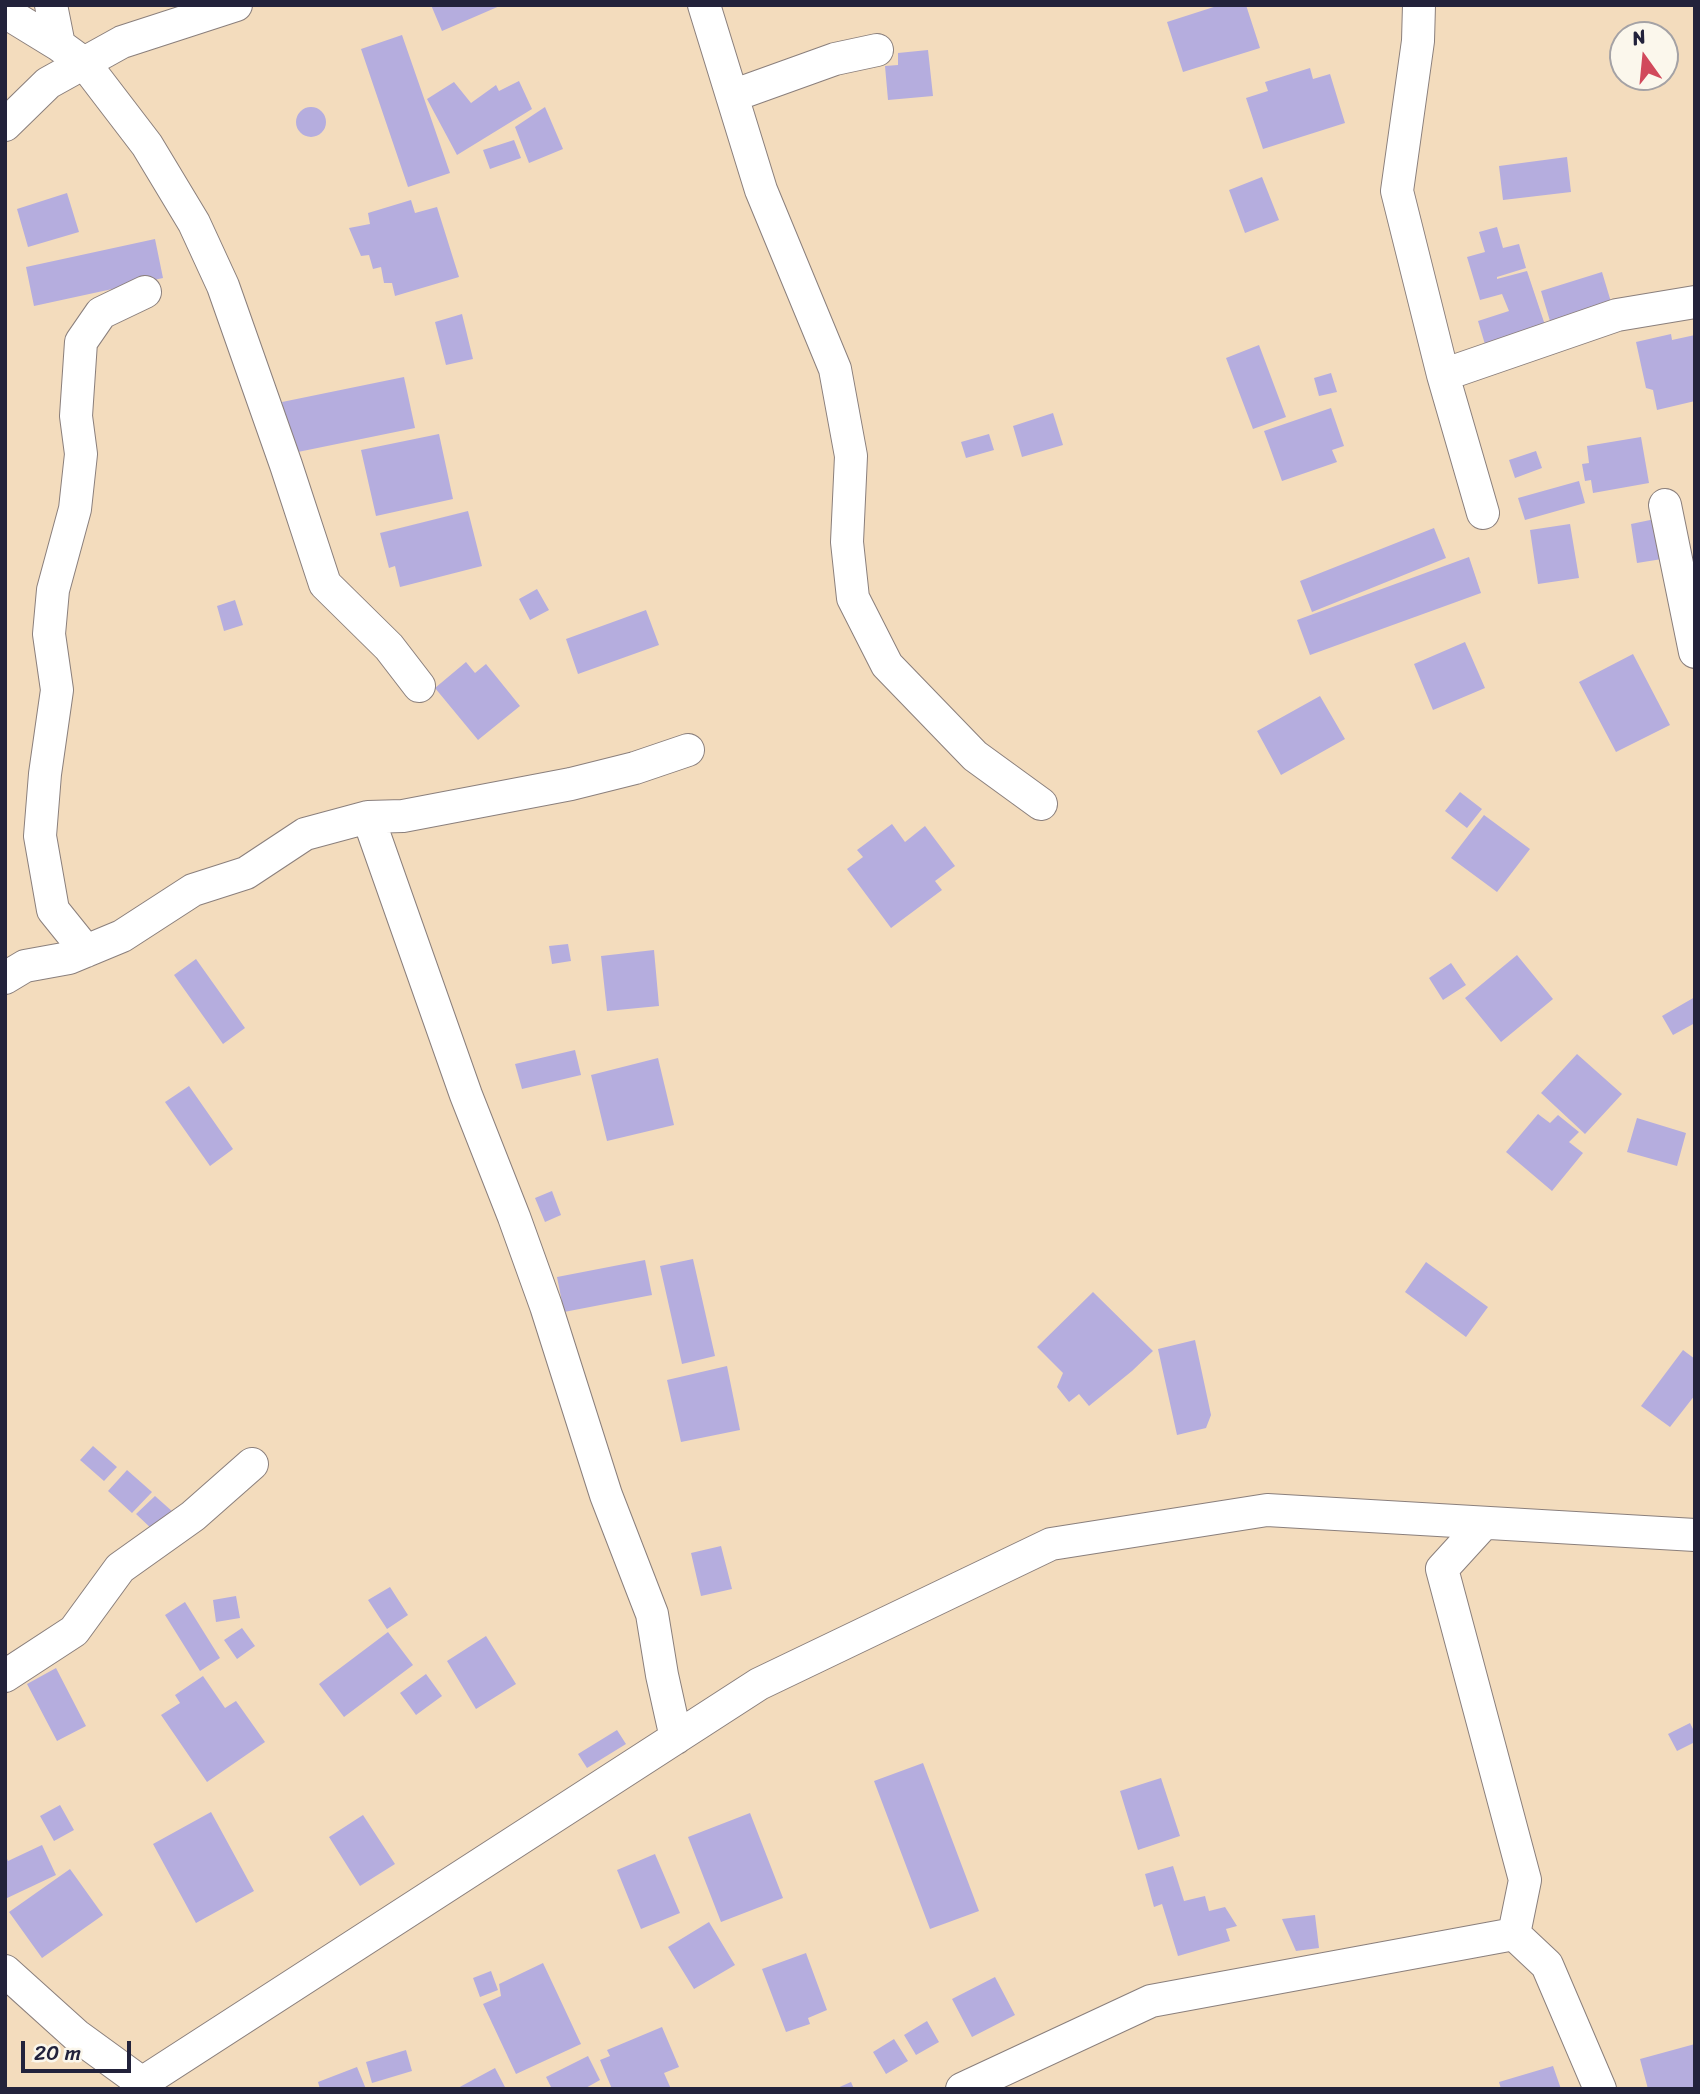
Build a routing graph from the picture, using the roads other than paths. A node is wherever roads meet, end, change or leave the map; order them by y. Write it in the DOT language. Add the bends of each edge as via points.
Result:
graph roads {
  1 [pos="51,5"];
  2 [pos="236,5"];
  3 [pos="704,5"];
  4 [pos="1419,5"];
  5 [pos="5,12"];
  6 [pos="59,45"];
  7 [pos="877,51"];
  8 [pos="85,64"];
  9 [pos="732,96"];
  10 [pos="7,117"];
  11 [pos="145,292"];
  12 [pos="1695,302"];
  13 [pos="1443,375"];
  14 [pos="1665,505"];
  15 [pos="1483,513"];
  16 [pos="1695,652"];
  17 [pos="419,686"];
  18 [pos="688,750"];
  19 [pos="1041,804"];
  20 [pos="368,817"];
  21 [pos="86,951"];
  22 [pos="5,978"];
  23 [pos="252,1464"];
  24 [pos="1484,1523"];
  25 [pos="1695,1535"];
  26 [pos="5,1676"];
  27 [pos="676,1738"];
  28 [pos="1514,1934"];
  29 [pos="5,1970"];
  30 [pos="139,2086"];
  31 [pos="962,2089"];
  32 [pos="1600,2089"];
  1 -- 6 [label="street"];
  2 -- 8 [label="street" via="122,42"];
  3 -- 9 [label="street"];
  4 -- 13 [label="street" via="1397,191"];
  5 -- 6 [label="street"];
  6 -- 8 [label="street"];
  7 -- 9 [label="street" via="835,59"];
  8 -- 10 [label="street" via="48,83"];
  8 -- 17 [label="street" via="147,145 194,223 227,299 324,584 388,646"];
  9 -- 19 [label="street" via="761,190 835,369 851,456 846,542 853,598 887,665 975,756"];
  11 -- 21 [label="street" via="101,313 81,342 77,495 53,590 49,634 57,690 40,836 54,910"];
  12 -- 13 [label="street" via="1617,316"];
  13 -- 15 [label="street"];
  14 -- 16 [label="street"];
  18 -- 20 [label="street" via="559,786 403,816"];
  20 -- 21 [label="street" via="305,834 246,873 193,890 122,936"];
  20 -- 27 [label="street" via="546,1306 606,1495 652,1614"];
  21 -- 22 [label="street" via="25,966"];
  23 -- 26 [label="street" via="193,1516 120,1568 74,1631"];
  24 -- 25 [label="street"];
  24 -- 27 [label="street" via="1267,1510 1051,1544 759,1684"];
  24 -- 28 [label="street" via="1442,1569 1525,1880"];
  27 -- 30 [label="street"];
  28 -- 31 [label="street" via="1151,2001"];
  28 -- 32 [label="street" via="1547,1965"];
  29 -- 30 [label="street"];
}
